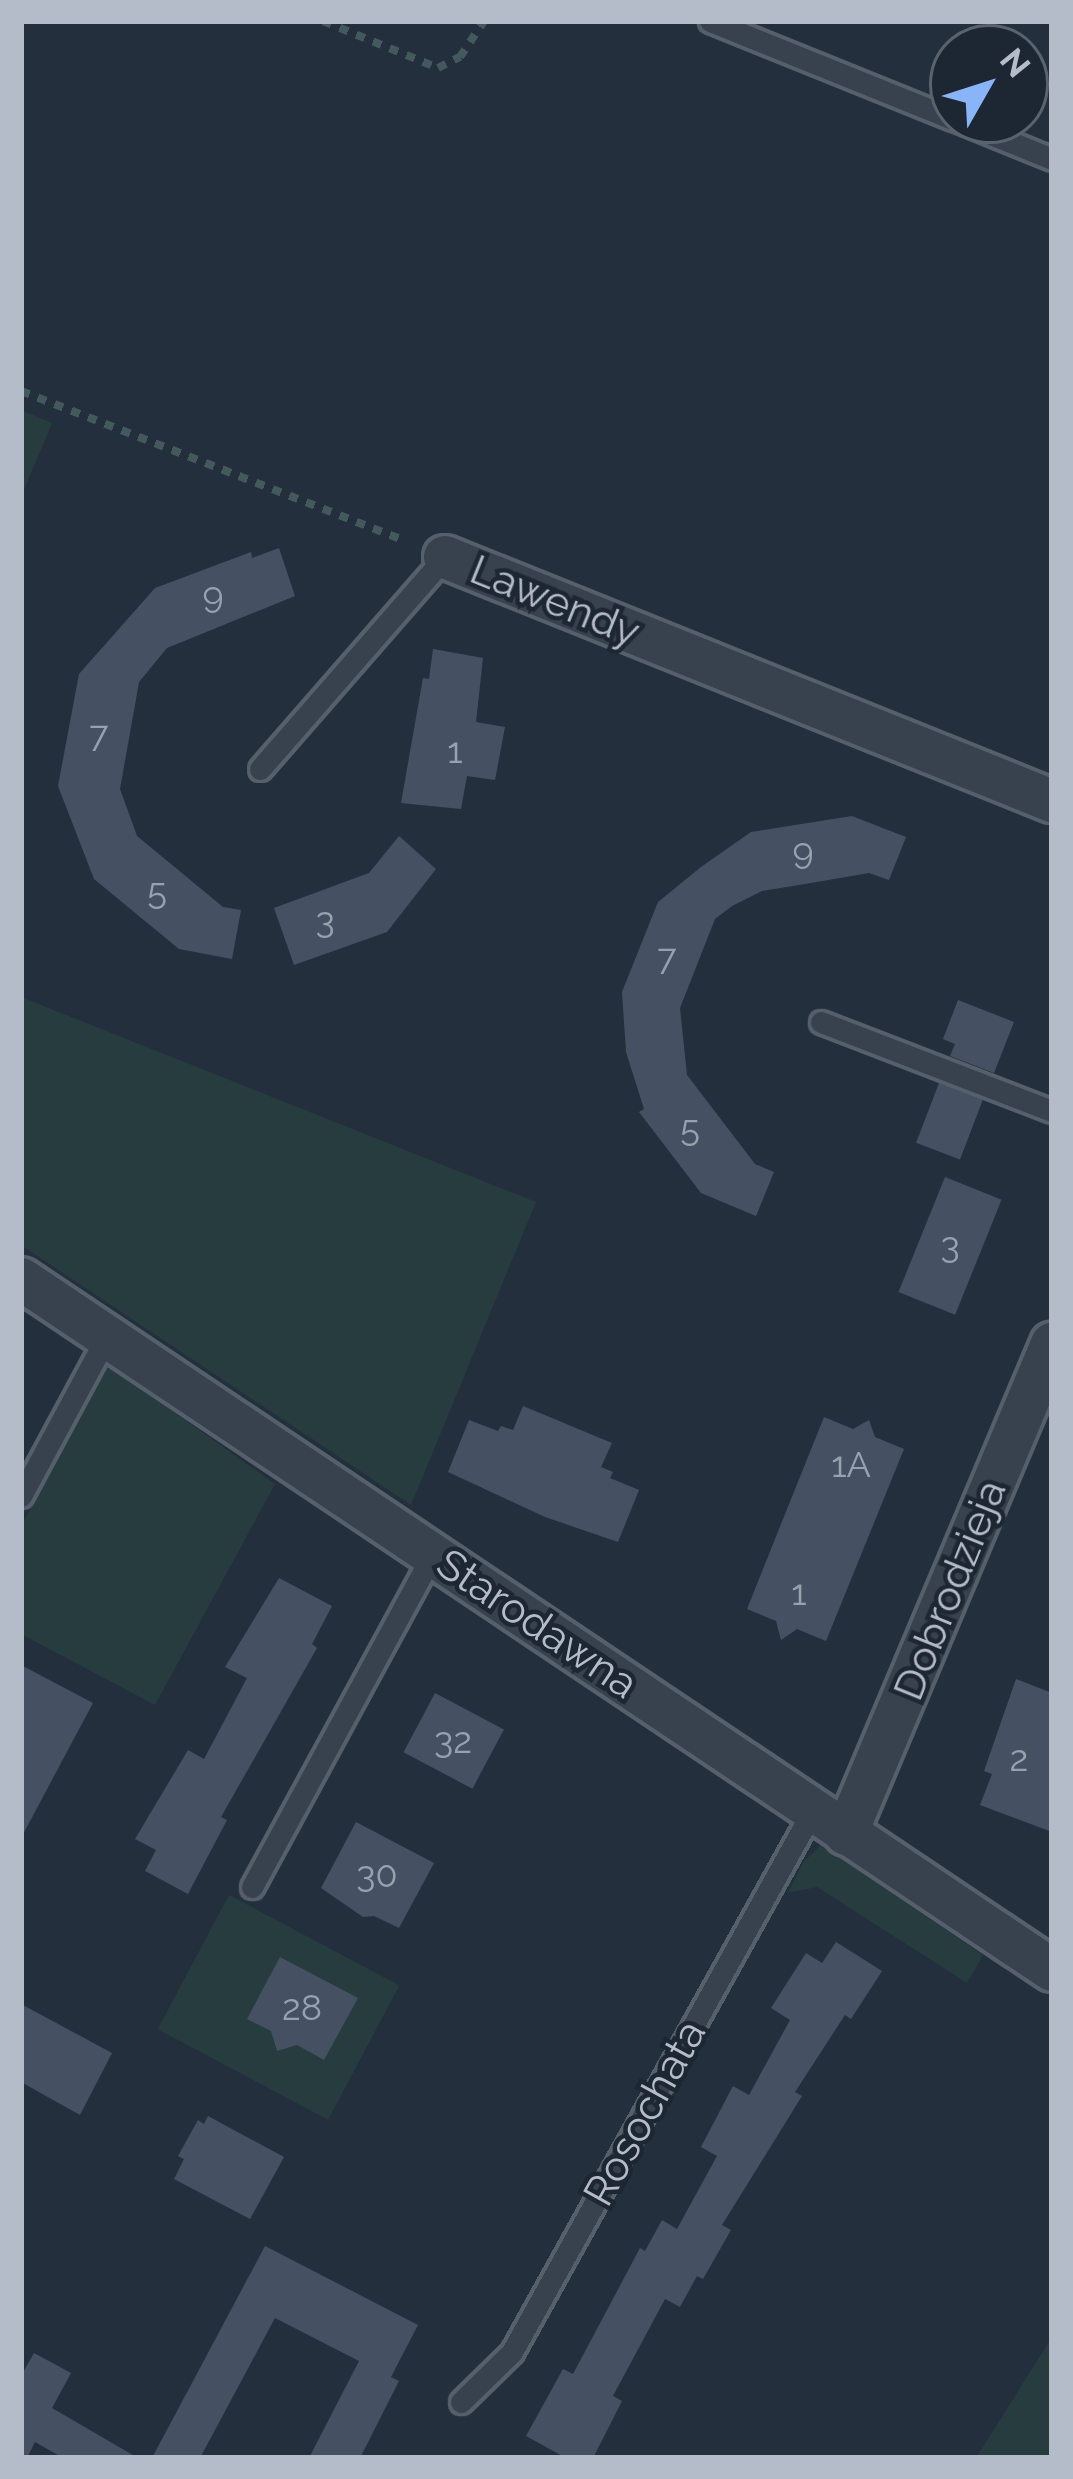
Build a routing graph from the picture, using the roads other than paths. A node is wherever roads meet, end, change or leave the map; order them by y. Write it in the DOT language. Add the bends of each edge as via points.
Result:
graph roads {
  1 [pos="710,21"];
  2 [pos="929,109"];
  3 [pos="1015,144"];
  4 [pos="1052,159"];
  5 [pos="445,556"];
  6 [pos="260,769"];
  7 [pos="1052,801"];
  8 [pos="821,1022"];
  9 [pos="1052,1111"];
  10 [pos="21,1279"];
  11 [pos="107,1336"];
  12 [pos="1052,1344"];
  13 [pos="21,1496"];
  14 [pos="433,1552"];
  15 [pos="829,1823"];
  16 [pos="252,1887"];
  17 [pos="1052,1970"];
  18 [pos="461,2402"];
  1 -- 2 [label="lane"];
  3 -- 4 [label="lane"];
  5 -- 6 [label="lane"];
  5 -- 7 [label="street, Lawendy"];
  8 -- 9 [label="lane"];
  10 -- 11 [label="street, Starodawna"];
  11 -- 13 [label="lane"];
  11 -- 14 [label="street, Starodawna"];
  12 -- 15 [label="street, Dobrodzieja"];
  14 -- 15 [label="street, Starodawna"];
  14 -- 16 [label="lane"];
  15 -- 17 [label="street, Starodawna"];
  15 -- 18 [label="lane, Rosochata" via="512,2352"];
}
